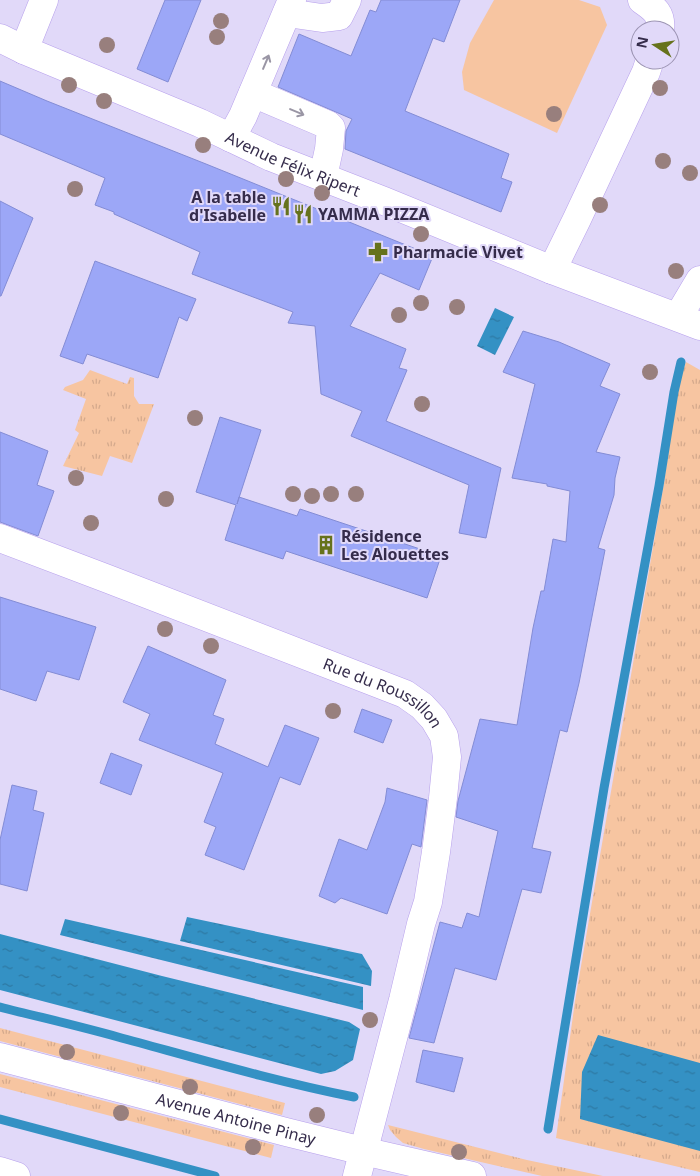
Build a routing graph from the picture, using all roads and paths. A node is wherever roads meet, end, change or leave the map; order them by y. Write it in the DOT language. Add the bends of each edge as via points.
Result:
graph roads {
  1 [pos="44,0"];
  2 [pos="347,0"];
  3 [pos="642,0"];
  4 [pos="290,6"];
  5 [pos="661,20"];
  6 [pos="0,38"];
  7 [pos="24,50"];
  8 [pos="647,70"];
  9 [pos="253,93"];
  10 [pos="231,138"];
  11 [pos="323,177"];
  12 [pos="552,270"];
  13 [pos="700,280"];
  14 [pos="689,322"];
  15 [pos="0,538"];
  16 [pos="0,1057"];
  17 [pos="360,1164"];
  18 [pos="0,1171"];
  19 [pos="16,1176"];
  20 [pos="472,1176"];
  1 -- 7 [label="street"];
  2 -- 4 [label="street" via="339,16 322,18"];
  3 -- 5 [label="street" via="653,7"];
  9 -- 4 [label="street, one-way"];
  6 -- 7 [label="street, Avenue Félix Ripert"];
  7 -- 10 [label="street, Avenue Félix Ripert"];
  8 -- 12 [label="street"];
  9 -- 10 [label="street"];
  9 -- 11 [label="street, one-way" via="331,128"];
  10 -- 11 [label="street, Avenue Félix Ripert"];
  11 -- 12 [label="street, Avenue Félix Ripert"];
  12 -- 14 [label="street, Avenue Félix Ripert"];
  13 -- 14 [label="street"];
  15 -- 17 [label="street, Rue du Roussillon" via="405,694 422,706 444,736 447,757 428,902"];
  16 -- 17 [label="street, Avenue Antoine Pinay"];
  17 -- 20 [label="street, Avenue Antoine Pinay"];
  18 -- 19 [label="street"];
}
